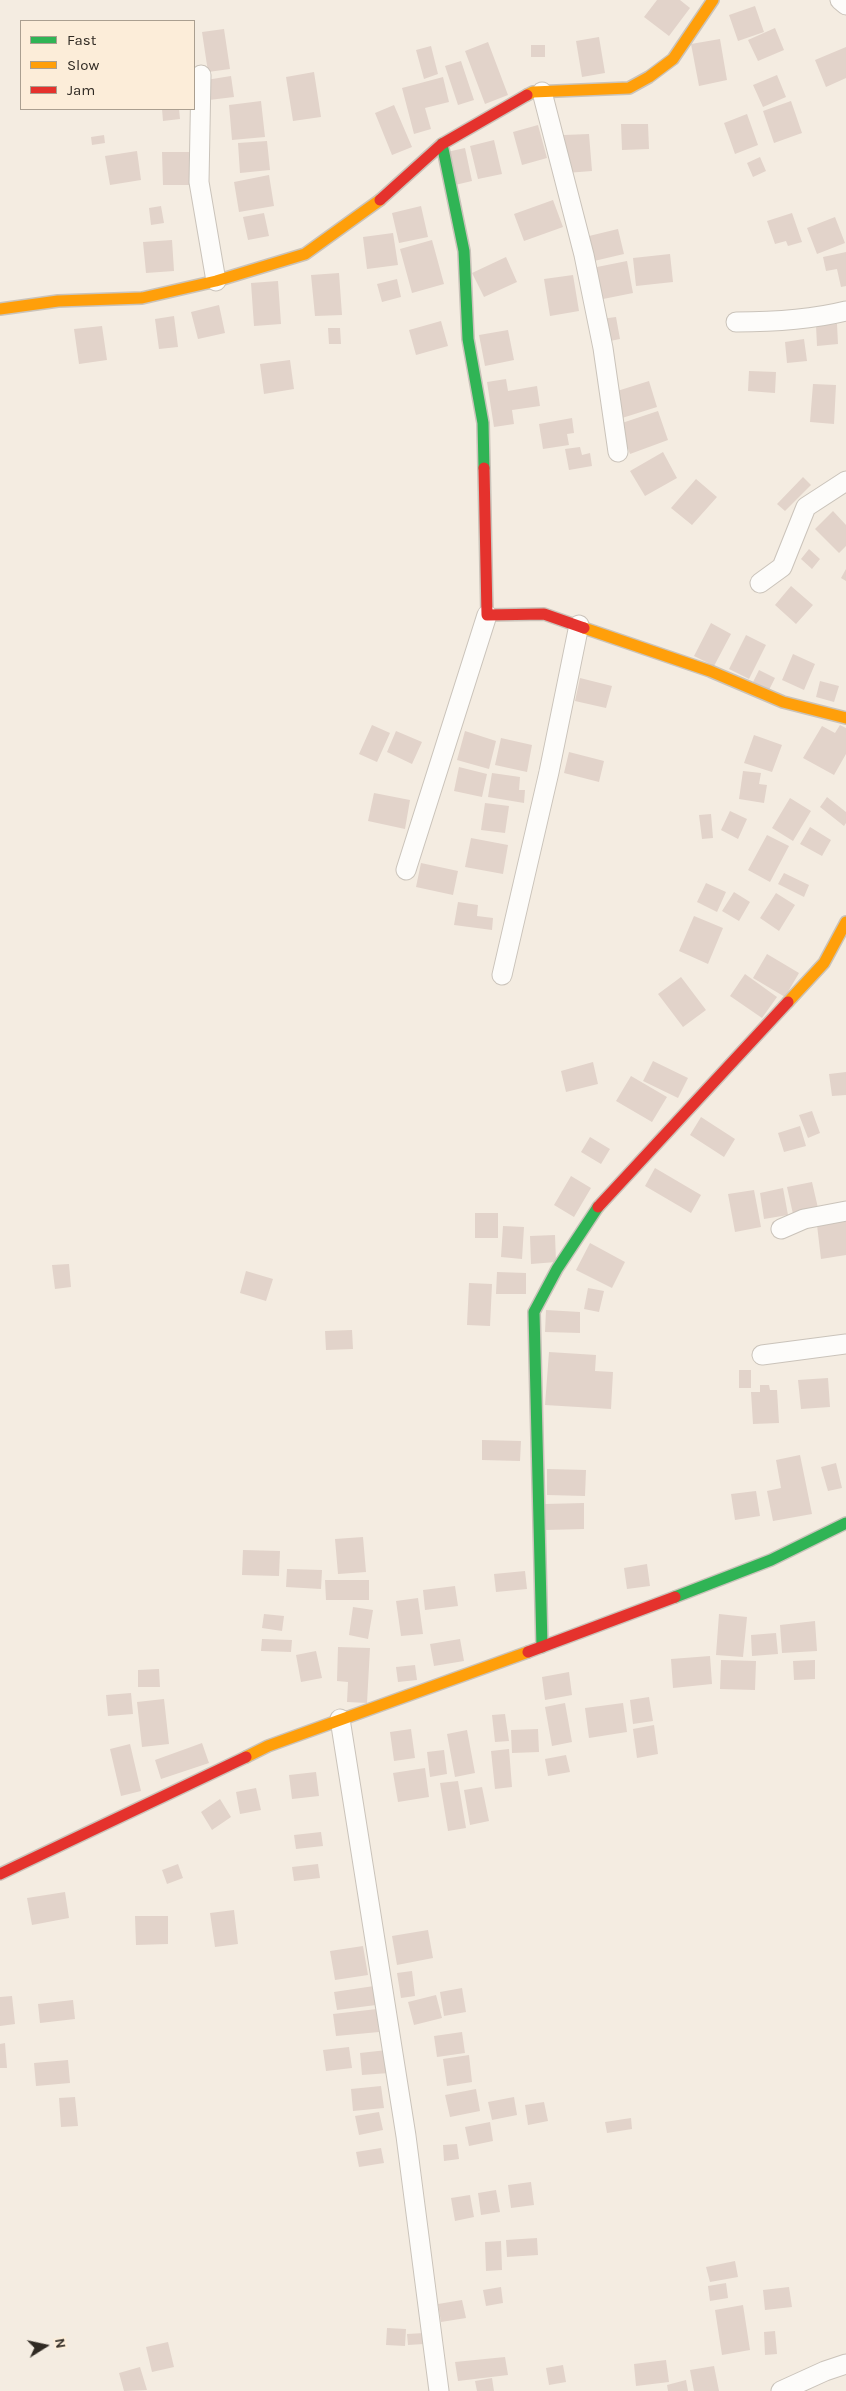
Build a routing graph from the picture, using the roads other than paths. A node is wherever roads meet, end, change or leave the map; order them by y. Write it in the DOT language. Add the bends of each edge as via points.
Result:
graph roads {
  1 [pos="713,0"];
  2 [pos="840,0"];
  3 [pos="846,5"];
  4 [pos="200,75"];
  5 [pos="542,92"];
  6 [pos="442,144"];
  7 [pos="216,281"];
  8 [pos="0,309"];
  9 [pos="846,312"];
  10 [pos="736,322"];
  11 [pos="618,452"];
  12 [pos="846,481"];
  13 [pos="760,583"];
  14 [pos="487,615"];
  15 [pos="579,625"];
  16 [pos="846,718"];
  17 [pos="406,870"];
  18 [pos="846,922"];
  19 [pos="502,976"];
  20 [pos="846,1211"];
  21 [pos="781,1229"];
  22 [pos="846,1344"];
  23 [pos="762,1355"];
  24 [pos="846,1523"];
  25 [pos="542,1647"];
  26 [pos="340,1720"];
  27 [pos="0,1874"];
  28 [pos="846,2364"];
  29 [pos="440,2391"];
  30 [pos="781,2391"];
  1 -- 5 [label="street" via="672,59 629,88"];
  2 -- 3 [label="street"];
  4 -- 7 [label="street" via="199,182"];
  5 -- 6 [label="street" via="533,92"];
  5 -- 11 [label="street" via="586,264 603,348"];
  6 -- 7 [label="street" via="373,206 305,254"];
  6 -- 14 [label="street" via="464,252 468,339 483,423"];
  7 -- 8 [label="street" via="142,298 58,301"];
  9 -- 10 [label="street" via="767,322"];
  12 -- 13 [label="street" via="806,507 782,567"];
  14 -- 15 [label="street" via="544,614"];
  14 -- 17 [label="street"];
  15 -- 16 [label="street" via="710,671 783,702"];
  15 -- 19 [label="street"];
  18 -- 25 [label="street" via="824,963 596,1209 534,1312"];
  20 -- 21 [label="street" via="804,1219"];
  22 -- 23 [label="street"];
  24 -- 25 [label="street" via="771,1560"];
  25 -- 26 [label="street"];
  26 -- 27 [label="street" via="268,1746"];
  26 -- 29 [label="street" via="406,2136"];
  28 -- 30 [label="street"];
}
